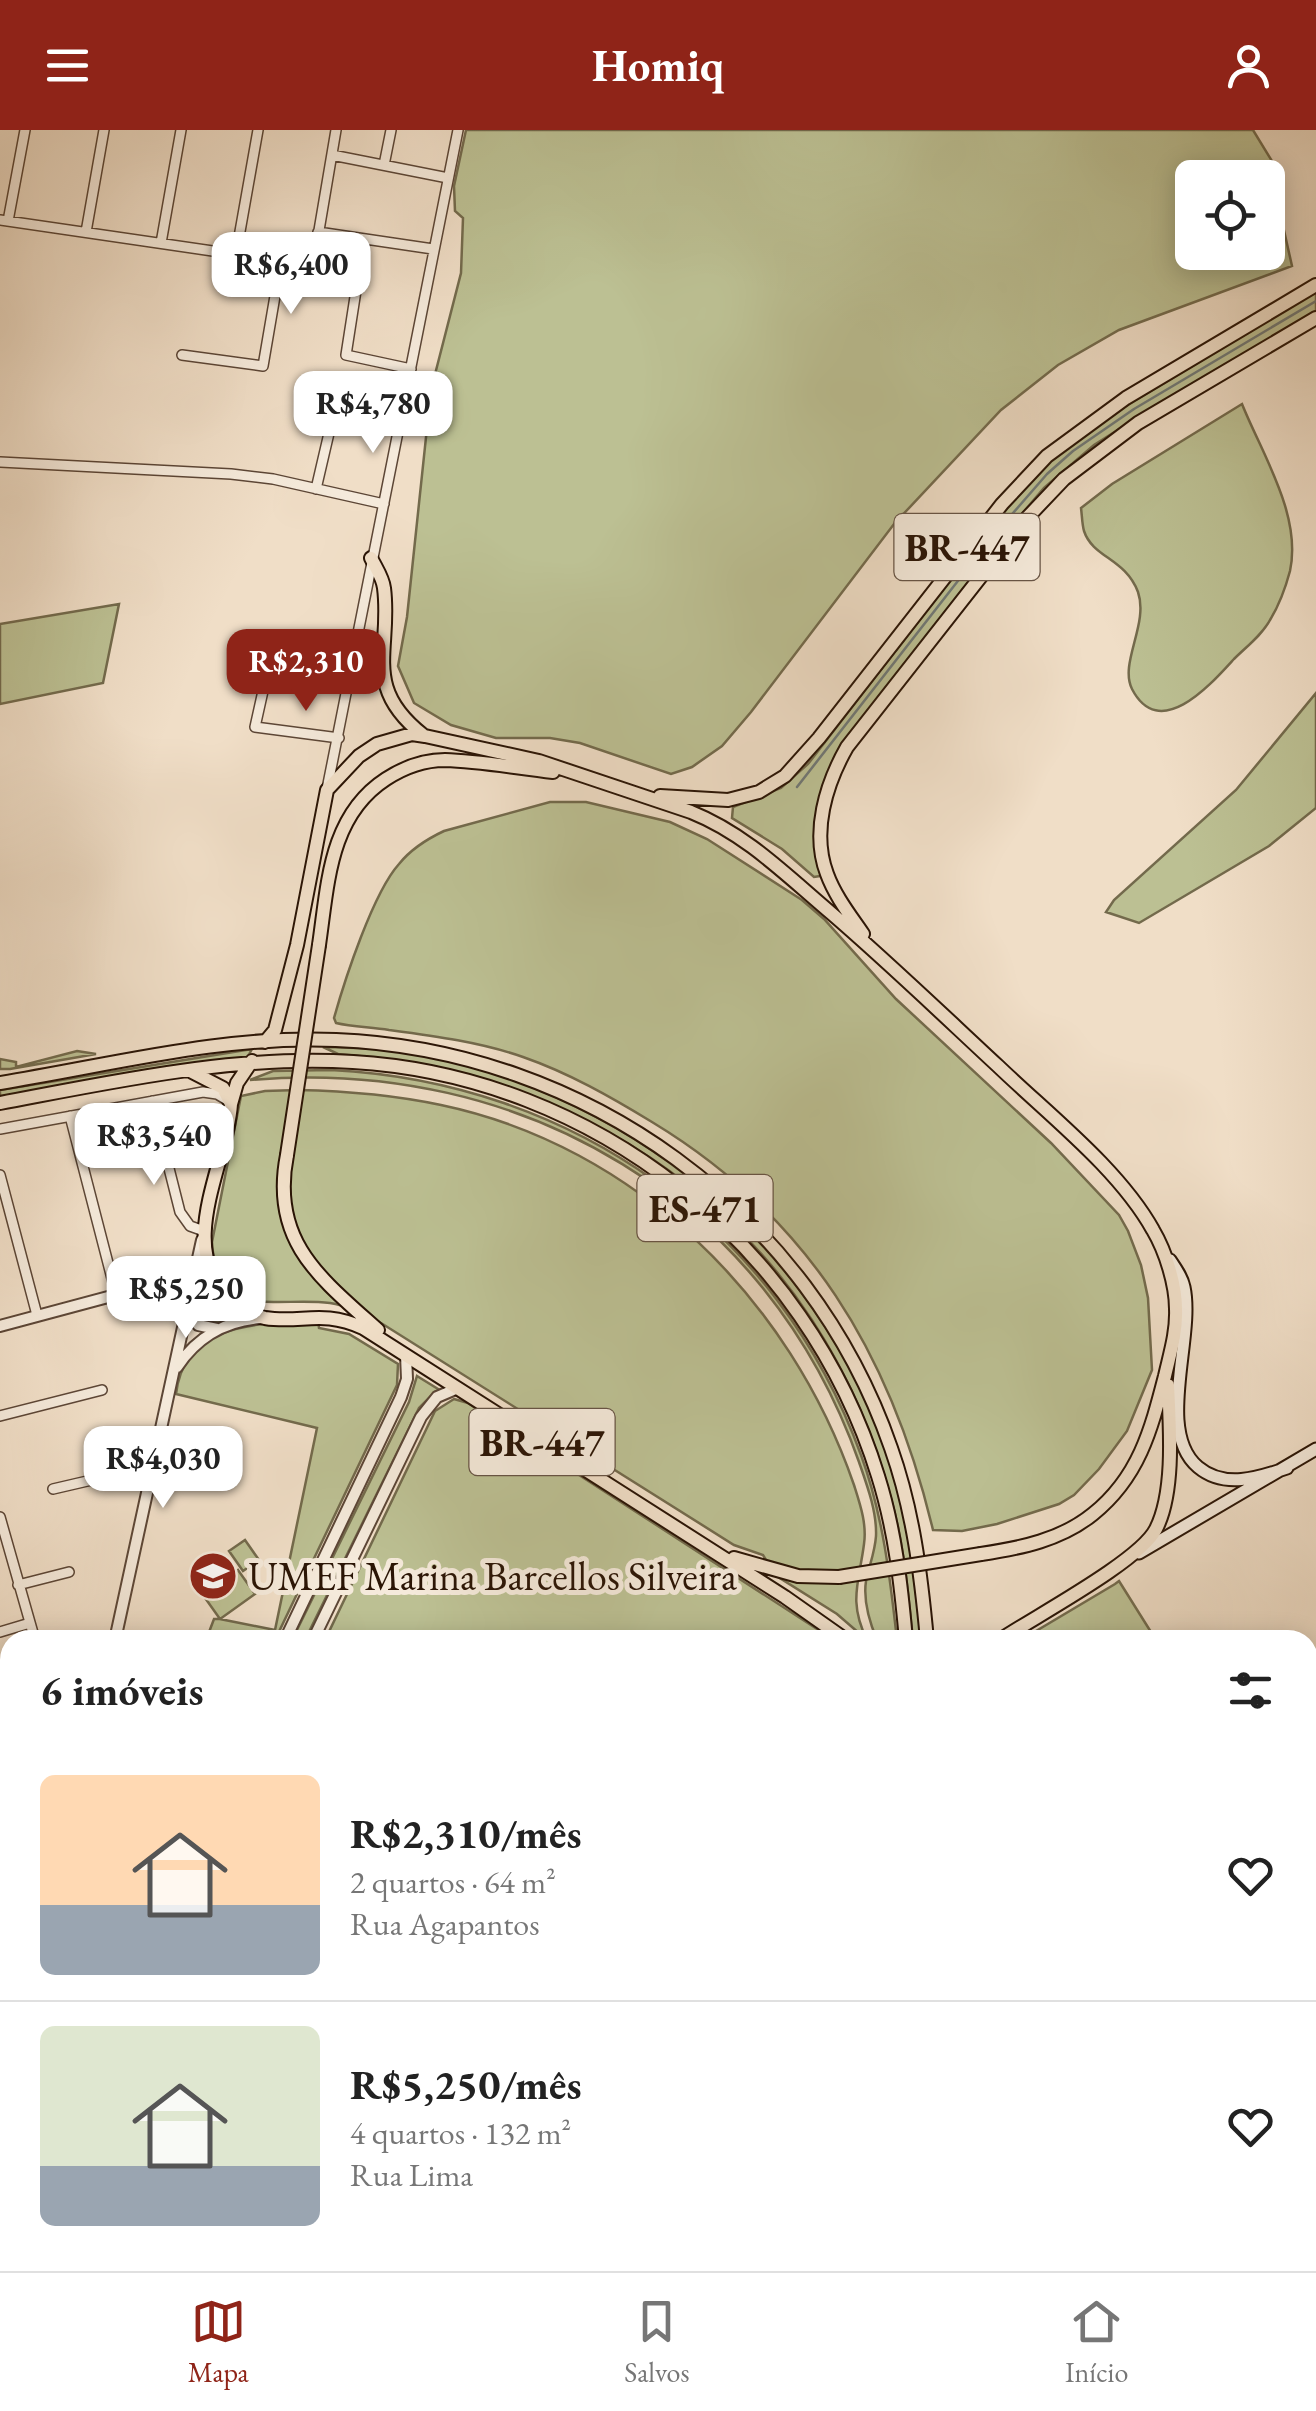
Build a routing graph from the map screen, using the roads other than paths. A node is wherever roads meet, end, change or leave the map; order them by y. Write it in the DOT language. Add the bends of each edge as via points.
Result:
graph roads {
  1 [pos="25,130"];
  2 [pos="104,130"];
  3 [pos="181,130"];
  4 [pos="258,130"];
  5 [pos="336,130"];
  6 [pos="391,130"];
  7 [pos="458,130"];
  8 [pos="332,154"];
  9 [pos="384,165"];
  10 [pos="448,178"];
  11 [pos="4,221"];
  12 [pos="86,232"];
  13 [pos="318,232"];
  14 [pos="364,239"];
  15 [pos="161,243"];
  16 [pos="432,249"];
  17 [pos="236,254"];
  18 [pos="281,260"];
  19 [pos="1316,286"];
  20 [pos="1316,318"];
  21 [pos="182,354"];
  22 [pos="410,369"];
  23 [pos="336,403"];
  24 [pos="0,462"];
  25 [pos="316,489"];
  26 [pos="384,504"];
  27 [pos="372,558"];
  28 [pos="352,661"];
  29 [pos="426,736"];
  30 [pos="339,738"];
  31 [pos="580,774"];
  32 [pos="327,790"];
  33 [pos="643,794"];
  34 [pos="873,949"];
  35 [pos="265,1042"];
  36 [pos="252,1062"];
  37 [pos="192,1072"];
  38 [pos="0,1083"];
  39 [pos="152,1101"];
  40 [pos="0,1102"];
  41 [pos="231,1107"];
  42 [pos="70,1116"];
  43 [pos="0,1129"];
  44 [pos="0,1175"];
  45 [pos="204,1230"];
  46 [pos="1160,1246"];
  47 [pos="194,1274"];
  48 [pos="116,1294"];
  49 [pos="187,1305"];
  50 [pos="38,1315"];
  51 [pos="266,1318"];
  52 [pos="0,1326"];
  53 [pos="220,1328"];
  54 [pos="406,1354"];
  55 [pos="1167,1368"];
  56 [pos="174,1372"];
  57 [pos="458,1388"];
  58 [pos="102,1390"];
  59 [pos="0,1416"];
  60 [pos="1316,1449"];
  61 [pos="152,1466"];
  62 [pos="1286,1468"];
  63 [pos="53,1488"];
  64 [pos="0,1517"];
  65 [pos="678,1529"];
  66 [pos="1113,1568"];
  67 [pos="69,1572"];
  68 [pos="18,1585"];
  69 [pos="30,1623"];
  70 [pos="7,1630"];
  71 [pos="32,1630"];
  72 [pos="121,1630"];
  73 [pos="289,1630"];
  74 [pos="318,1630"];
  75 [pos="831,1630"];
  76 [pos="905,1630"];
  77 [pos="926,1630"];
  78 [pos="1016,1630"];
  1 -- 11 [label="street"];
  2 -- 12 [label="street"];
  3 -- 15 [label="street"];
  4 -- 17 [label="street"];
  5 -- 8 [label="street"];
  6 -- 9 [label="street"];
  7 -- 10 [label="street"];
  8 -- 9 [label="street"];
  8 -- 13 [label="street"];
  9 -- 10 [label="street"];
  10 -- 16 [label="street"];
  11 -- 12 [label="street"];
  12 -- 15 [label="street"];
  13 -- 14 [label="street"];
  13 -- 18 [label="street" via="310,258"];
  14 -- 16 [label="street"];
  14 -- 22 [label="street" via="346,355"];
  15 -- 17 [label="street"];
  16 -- 22 [label="street"];
  17 -- 18 [label="street"];
  18 -- 21 [label="street" via="263,366"];
  19 -- 33 [label="main road, BR-447" via="1126,398 1047,456 785,776 728,800"];
  20 -- 34 [label="main road, BR-447" via="1125,432 1064,479 847,747 827,788 822,851 832,887"];
  22 -- 26 [label="street"];
  23 -- 25 [label="street"];
  24 -- 25 [label="street" via="273,479"];
  25 -- 26 [label="street"];
  26 -- 27 [label="street"];
  27 -- 28 [label="street"];
  27 -- 29 [label="main road" via="384,588 382,659 390,696"];
  28 -- 30 [label="street"];
  28 -- 30 [label="street" via="273,646 258,703 255,727"];
  29 -- 31 [label="main road, BR-447"];
  29 -- 32 [label="main road, BR-447" via="376,744"];
  30 -- 32 [label="street"];
  31 -- 33 [label="main road, BR-447"];
  31 -- 54 [label="main road, BR-447, bridge" via="442,760 416,765 381,782 353,810 332,856 286,1156 284,1209 303,1256 326,1284"];
  32 -- 35 [label="main road" via="297,945 275,1030"];
  33 -- 34 [label="main road, BR-447" via="733,833"];
  34 -- 46 [label="main road, BR-447" via="1108,1172"];
  35 -- 38 [label="main road, ES-471"];
  35 -- 77 [label="main road, ES-471" via="381,1043 512,1072 634,1129 722,1195 804,1285 867,1390 908,1505"];
  36 -- 37 [label="main road, ES-471"];
  36 -- 41 [label="main road"];
  36 -- 76 [label="main road, ES-471" via="379,1064 494,1088 603,1135 700,1202 781,1288 843,1388 888,1510"];
  37 -- 40 [label="main road, ES-471"];
  37 -- 41 [label="main road" via="219,1085"];
  39 -- 41 [label="street" via="208,1092"];
  39 -- 42 [label="street"];
  39 -- 45 [label="street" via="180,1212 190,1226"];
  41 -- 45 [label="main road"];
  42 -- 43 [label="street"];
  42 -- 48 [label="street"];
  44 -- 50 [label="street"];
  45 -- 47 [label="street"];
  45 -- 51 [label="main road" via="206,1259 218,1285 238,1306"];
  46 -- 55 [label="main road, BR-447" via="1176,1310"];
  46 -- 62 [label="main road" via="1185,1290 1178,1427 1184,1450 1221,1479"];
  47 -- 48 [label="street"];
  47 -- 49 [label="street"];
  48 -- 50 [label="street"];
  49 -- 53 [label="street" via="198,1325"];
  49 -- 56 [label="street"];
  50 -- 52 [label="street"];
  51 -- 53 [label="street"];
  51 -- 54 [label="main road" via="338,1319"];
  53 -- 56 [label="street"];
  54 -- 57 [label="main road, BR-447"];
  54 -- 73 [label="street" via="401,1397"];
  55 -- 65 [label="main road, BR-447, bridge" via="1151,1432 1135,1464 1104,1503 1046,1540 840,1577 798,1576 726,1554"];
  55 -- 66 [label="main road, BR-447" via="1170,1434 1161,1516 1150,1539"];
  56 -- 61 [label="street"];
  57 -- 65 [label="main road, BR-447"];
  57 -- 74 [label="street" via="437,1398 420,1418"];
  58 -- 59 [label="street"];
  60 -- 62 [label="main road"];
  61 -- 63 [label="street"];
  61 -- 72 [label="street"];
  62 -- 66 [label="main road"];
  64 -- 68 [label="street"];
  65 -- 75 [label="main road"];
  66 -- 78 [label="main road, BR-447"];
  67 -- 68 [label="street"];
  68 -- 69 [label="street"];
  69 -- 70 [label="street"];
  69 -- 71 [label="street"];
}
